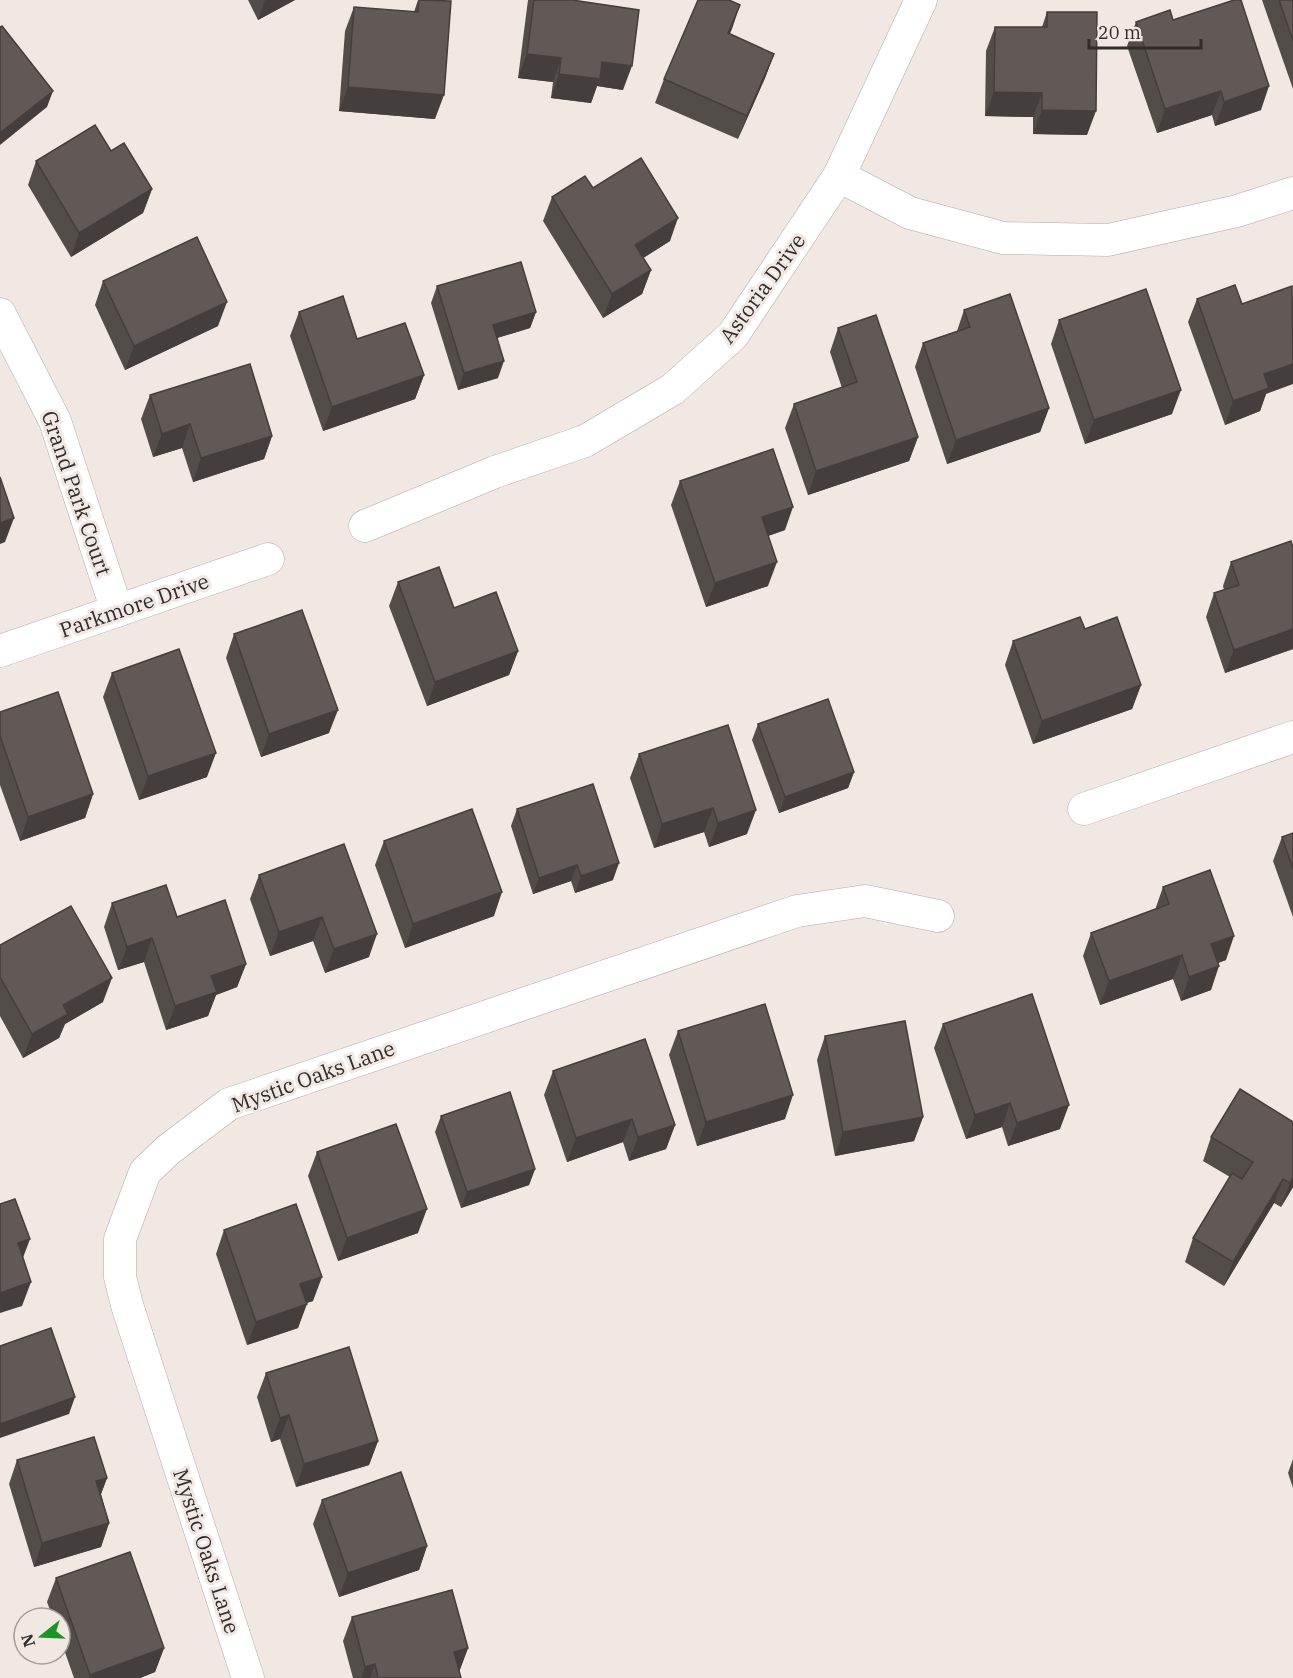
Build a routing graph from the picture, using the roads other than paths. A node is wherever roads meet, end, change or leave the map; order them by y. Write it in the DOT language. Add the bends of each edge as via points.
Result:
graph roads {
  1 [pos="914,2"];
  2 [pos="839,176"];
  3 [pos="1293,193"];
  4 [pos="0,314"];
  5 [pos="365,526"];
  6 [pos="268,559"];
  7 [pos="117,611"];
  8 [pos="0,651"];
  9 [pos="1293,737"];
  10 [pos="1084,809"];
  11 [pos="938,916"];
  12 [pos="248,1678"];
  1 -- 2 [label="street, Astoria Drive"];
  2 -- 3 [label="street" via="910,213 1003,238 1108,240 1237,212"];
  2 -- 5 [label="street, Astoria Drive" via="733,335 674,389 585,441 495,472"];
  4 -- 7 [label="street, Grand Park Court" via="55,421"];
  6 -- 7 [label="street, Parkmore Drive"];
  7 -- 8 [label="street, Parkmore Drive"];
  9 -- 10 [label="street"];
  11 -- 12 [label="street, Mystic Oaks Lane" via="865,900 797,910 229,1104 145,1172 120,1239 120,1277"];
}
